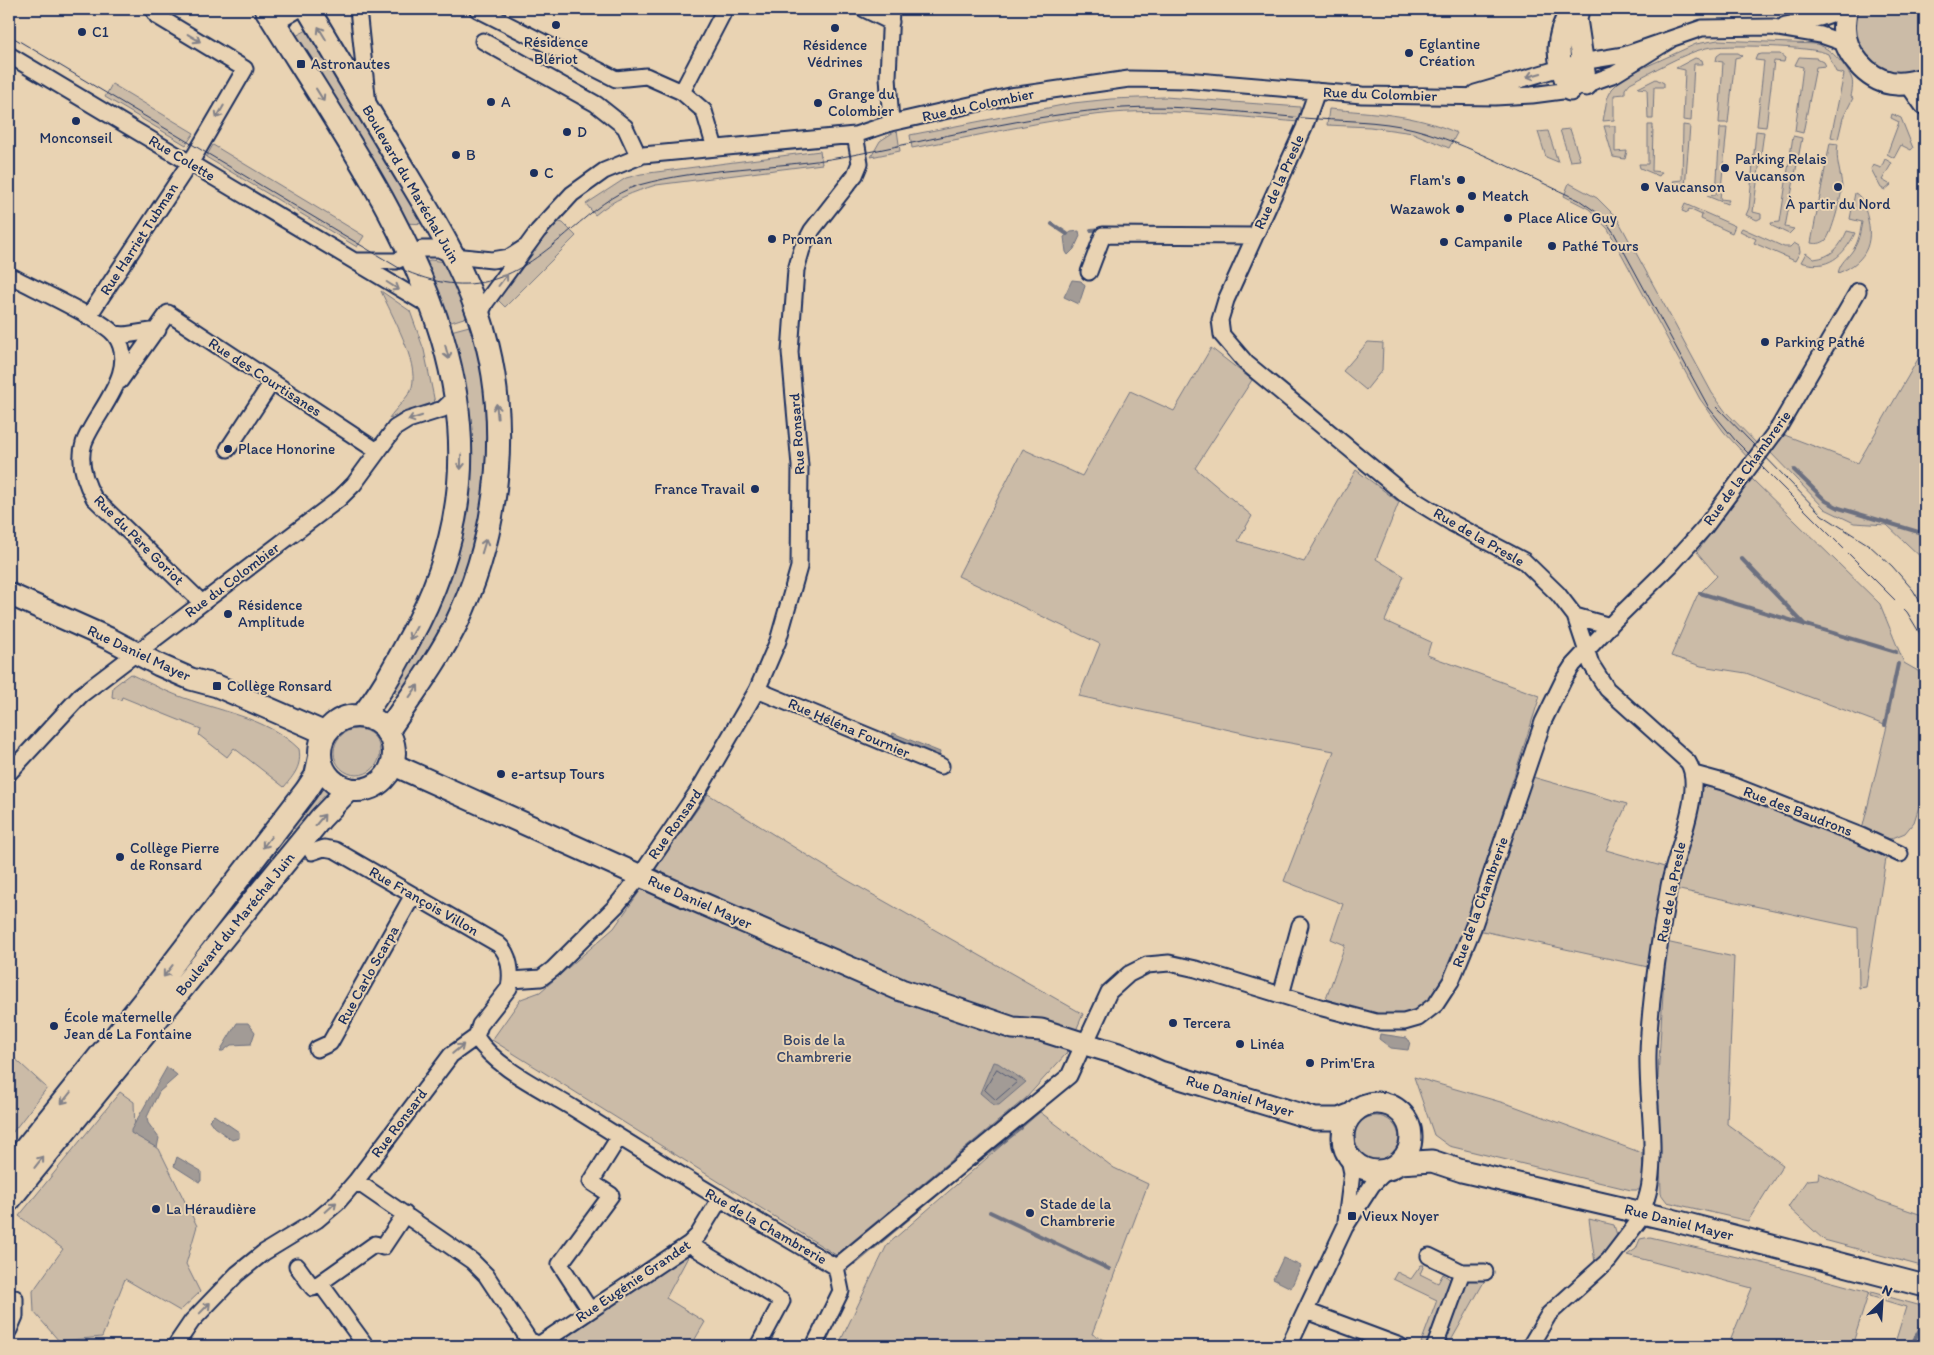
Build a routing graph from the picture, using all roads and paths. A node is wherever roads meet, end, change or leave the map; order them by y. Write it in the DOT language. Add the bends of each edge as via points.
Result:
graph roads {
  1 [pos="153,9"];
  2 [pos="299,9"];
  3 [pos="308,9"];
  4 [pos="358,9"];
  5 [pos="477,9"];
  6 [pos="725,9"];
  7 [pos="864,9"];
  8 [pos="1572,9"];
  9 [pos="1578,9"];
  10 [pos="1846,9"];
  11 [pos="271,16"];
  12 [pos="891,16"];
  13 [pos="1772,27"];
  14 [pos="1670,40"];
  15 [pos="483,41"];
  16 [pos="1847,44"];
  17 [pos="9,55"];
  18 [pos="1581,62"];
  19 [pos="1560,68"];
  20 [pos="1918,81"];
  21 [pos="1578,88"];
  22 [pos="1317,91"];
  23 [pos="682,92"];
  24 [pos="1465,96"];
  25 [pos="1925,103"];
  26 [pos="369,111"];
  27 [pos="892,123"];
  28 [pos="855,135"];
  29 [pos="715,148"];
  30 [pos="639,157"];
  31 [pos="190,163"];
  32 [pos="1255,236"];
  33 [pos="528,246"];
  34 [pos="410,256"];
  35 [pos="454,256"];
  36 [pos="354,261"];
  37 [pos="1089,272"];
  38 [pos="9,275"];
  39 [pos="1858,291"];
  40 [pos="433,308"];
  41 [pos="88,316"];
  42 [pos="479,316"];
  43 [pos="158,330"];
  44 [pos="114,334"];
  45 [pos="272,382"];
  46 [pos="115,388"];
  47 [pos="457,396"];
  48 [pos="228,449"];
  49 [pos="377,451"];
  50 [pos="9,594"];
  51 [pos="202,603"];
  52 [pos="1575,616"];
  53 [pos="1610,626"];
  54 [pos="1588,651"];
  55 [pos="136,652"];
  56 [pos="758,690"];
  57 [pos="362,716"];
  58 [pos="387,732"];
  59 [pos="325,733"];
  60 [pos="320,758"];
  61 [pos="392,764"];
  62 [pos="940,766"];
  63 [pos="9,773"];
  64 [pos="1694,774"];
  65 [pos="349,789"];
  66 [pos="312,852"];
  67 [pos="1900,854"];
  68 [pos="640,876"];
  69 [pos="413,895"];
  70 [pos="1300,925"];
  71 [pos="511,980"];
  72 [pos="1281,995"];
  73 [pos="476,1037"];
  74 [pos="317,1049"];
  75 [pos="1082,1049"];
  76 [pos="1352,1114"];
  77 [pos="1320,1120"];
  78 [pos="619,1137"];
  79 [pos="1411,1141"];
  80 [pos="1346,1148"];
  81 [pos="1432,1161"];
  82 [pos="1393,1166"];
  83 [pos="9,1169"];
  84 [pos="356,1181"];
  85 [pos="1358,1194"];
  86 [pos="720,1199"];
  87 [pos="9,1200"];
  88 [pos="404,1214"];
  89 [pos="1641,1215"];
  90 [pos="689,1244"];
  91 [pos="1429,1256"];
  92 [pos="297,1266"];
  93 [pos="836,1267"];
  94 [pos="1462,1272"];
  95 [pos="1485,1272"];
  96 [pos="320,1282"];
  97 [pos="1925,1286"];
  98 [pos="14,1298"];
  99 [pos="590,1310"];
  100 [pos="1306,1312"];
  101 [pos="9,1330"];
  102 [pos="541,1345"];
  103 [pos="175,1346"];
  104 [pos="366,1346"];
  105 [pos="758,1346"];
  106 [pos="814,1346"];
  107 [pos="1289,1346"];
  108 [pos="1400,1346"];
  109 [pos="1435,1346"];
  110 [pos="1530,1346"];
  1 -- 31 [label="street, Rue Harriet Tubman, one-way" via="157,16 245,70"];
  2 -- 11 [label="street"];
  26 -- 3 [label="main road, Boulevard du Maréchal Juin, one-way"];
  4 -- 26 [label="street"];
  5 -- 23 [label="street" via="616,79 646,76"];
  6 -- 23 [label="street"];
  7 -- 12 [label="street"];
  8 -- 19 [label="main road" via="1560,40"];
  9 -- 18 [label="main road" via="1576,18"];
  10 -- 13 [label="street, Rue du Colombier" via="1820,18"];
  10 -- 16 [label="main road" via="1844,29"];
  11 -- 34 [label="main road, one-way" via="374,183"];
  12 -- 27 [label="street" via="888,77"];
  13 -- 14 [label="street, Rue du Colombier" via="1702,28"];
  13 -- 16 [label="street, Rue du Colombier" via="1821,35"];
  14 -- 18 [label="street, Rue du Colombier" via="1624,55"];
  14 -- 21 [label="street, Rue du Colombier" via="1615,74"];
  15 -- 30 [label="street" via="596,104 625,127"];
  16 -- 20 [label="main road" via="1851,55 1870,75 1890,83"];
  17 -- 31 [label="street, Rue Colette"];
  18 -- 19 [label="street, Rue du Colombier"];
  18 -- 21 [label="main road"];
  19 -- 21 [label="main road"];
  19 -- 24 [label="street, Rue du Colombier, one-way"];
  20 -- 25 [label="main road"];
  21 -- 24 [label="street, Rue du Colombier" via="1496,97"];
  22 -- 24 [label="street, Rue du Colombier"];
  22 -- 27 [label="street, Rue du Colombier" via="1185,80 1130,79 1010,96"];
  22 -- 32 [label="street, Rue de la Presle" via="1304,128"];
  23 -- 29 [label="street" via="704,111"];
  26 -- 35 [label="main road, Boulevard du Maréchal Juin"];
  27 -- 28 [label="street, Rue du Colombier"];
  28 -- 29 [label="street, Rue du Colombier"];
  28 -- 56 [label="street, Rue Ronsard" via="860,163 855,175 812,230 796,270 790,352 800,466 799,567 778,641"];
  29 -- 30 [label="street, Rue du Colombier"];
  30 -- 33 [label="street, Rue du Colombier" via="604,171 572,194"];
  31 -- 36 [label="street, Rue Colette"];
  31 -- 41 [label="street, Rue Harriet Tubman"];
  32 -- 37 [label="street" via="1102,235"];
  32 -- 52 [label="street, Rue de la Presle" via="1220,320 1222,335 1233,350 1403,493 1524,561"];
  33 -- 35 [label="street, Rue du Colombier" via="510,257 492,260"];
  42 -- 33 [label="street, Rue du Colombier, one-way"];
  34 -- 35 [label="street, Rue du Colombier" via="422,249 439,249"];
  34 -- 36 [label="street, Rue Colette" via="396,262"];
  34 -- 40 [label="main road"];
  35 -- 42 [label="main road, Boulevard du Maréchal Juin"];
  36 -- 40 [label="street, Rue Colette, one-way"];
  38 -- 41 [label="street"];
  39 -- 53 [label="street, Rue de la Chambrerie" via="1776,432 1705,527"];
  40 -- 47 [label="main road, one-way"];
  41 -- 44 [label="street"];
  58 -- 42 [label="main road, Boulevard du Maréchal Juin, one-way" via="437,659 456,623 488,534 498,472 498,414 493,374"];
  43 -- 44 [label="street"];
  43 -- 45 [label="street, Rue des Courtisanes" via="168,314"];
  43 -- 46 [label="street, Rue des Courtisanes"];
  44 -- 46 [label="street, Rue du Père Goriot" via="123,353"];
  45 -- 48 [label="street"];
  45 -- 49 [label="street, Rue des Courtisanes"];
  46 -- 51 [label="street, Rue du Père Goriot" via="84,444 82,464 86,483 94,498"];
  47 -- 49 [label="street, Rue du Colombier, one-way" via="444,410 408,420 395,428"];
  47 -- 57 [label="main road, one-way" via="460,492 447,553 419,622"];
  49 -- 51 [label="street, Rue du Colombier" via="340,498"];
  50 -- 55 [label="main road, Rue Daniel Mayer"];
  51 -- 55 [label="street, Rue du Colombier"];
  52 -- 53 [label="street"];
  52 -- 54 [label="street, Rue de la Presle"];
  53 -- 54 [label="street, Rue de la Chambrerie"];
  54 -- 64 [label="street, Rue de la Presle" via="1594,670 1608,689 1688,762"];
  54 -- 72 [label="street, Rue de la Chambrerie" via="1574,665 1555,694 1474,928 1451,981 1436,1004 1418,1018 1391,1023 1352,1017"];
  55 -- 59 [label="main road, Rue Daniel Mayer" via="173,671 217,686"];
  55 -- 63 [label="street, Rue du Colombier" via="81,695"];
  56 -- 62 [label="street, Rue Héléna Fournier"];
  56 -- 68 [label="street, Rue Ronsard" via="700,788"];
  57 -- 58 [label="main road" via="380,724"];
  57 -- 59 [label="main road" via="341,719"];
  58 -- 61 [label="main road" via="392,742"];
  59 -- 60 [label="main road"];
  60 -- 65 [label="main road" via="330,777"];
  60 -- 83 [label="main road, Boulevard du Maréchal Juin, one-way" via="316,776 306,791 156,986"];
  61 -- 65 [label="main road" via="387,774 370,787"];
  61 -- 68 [label="main road, Rue Daniel Mayer"];
  64 -- 67 [label="street, Rue des Baudrons" via="1727,783"];
  64 -- 89 [label="street, Rue de la Presle" via="1690,809 1669,886 1650,1028 1650,1184"];
  87 -- 65 [label="main road, Boulevard du Maréchal Juin, one-way" via="321,818"];
  66 -- 69 [label="street, Rue François Villon" via="324,848 335,850"];
  68 -- 71 [label="street, Rue Ronsard" via="616,906 553,969 541,978"];
  68 -- 75 [label="main road, Rue Daniel Mayer" via="901,990 1013,1028 1041,1030"];
  69 -- 71 [label="street, Rue François Villon" via="505,950"];
  69 -- 74 [label="street, Rue Carlo Scarpa" via="330,1043"];
  70 -- 72 [label="street"];
  71 -- 73 [label="street, Rue Ronsard" via="504,996 480,1025"];
  72 -- 75 [label="street, Rue de la Chambrerie" via="1196,969 1169,963 1147,965 1129,974 1109,992"];
  73 -- 78 [label="street, Rue de la Chambrerie" via="506,1066"];
  84 -- 73 [label="street, Rue Ronsard, one-way" via="451,1055"];
  75 -- 77 [label="main road, Rue Daniel Mayer" via="1122,1055 1160,1072"];
  75 -- 93 [label="street, Rue de la Chambrerie" via="1070,1076"];
  76 -- 77 [label="main road, Rue Daniel Mayer" via="1339,1119"];
  76 -- 79 [label="main road" via="1371,1104 1390,1106 1406,1120"];
  76 -- 80 [label="main road" via="1346,1124"];
  77 -- 80 [label="main road, Rue Daniel Mayer"];
  78 -- 86 [label="street, Rue de la Chambrerie"];
  78 -- 99 [label="street" via="591,1182 611,1195 560,1264"];
  79 -- 81 [label="main road, Rue Daniel Mayer"];
  79 -- 82 [label="main road" via="1408,1152"];
  80 -- 82 [label="main road" via="1365,1169"];
  80 -- 85 [label="street"];
  81 -- 82 [label="main road, Rue Daniel Mayer"];
  81 -- 89 [label="main road, Rue Daniel Mayer"];
  82 -- 85 [label="street"];
  84 -- 88 [label="street, Rue Eugénie Grandet"];
  103 -- 84 [label="street, Rue Ronsard, one-way" via="192,1321 238,1274 263,1253 317,1220"];
  85 -- 100 [label="street"];
  86 -- 90 [label="street, Rue Eugénie Grandet"];
  86 -- 93 [label="street, Rue de la Chambrerie"];
  88 -- 96 [label="street" via="383,1247 375,1244"];
  88 -- 102 [label="street, Rue Eugénie Grandet" via="480,1268 529,1340"];
  89 -- 97 [label="main road, Rue Daniel Mayer"];
  89 -- 110 [label="street, Rue de la Presle" via="1609,1260 1549,1314"];
  90 -- 99 [label="street, Rue Eugénie Grandet"];
  90 -- 105 [label="street" via="782,1301"];
  91 -- 94 [label="street"];
  92 -- 96 [label="street" via="312,1288"];
  93 -- 106 [label="street" via="841,1291"];
  94 -- 95 [label="street"];
  94 -- 109 [label="street"];
  96 -- 104 [label="street"];
  98 -- 101 [label="street" via="15,1316"];
  99 -- 102 [label="street, Rue Eugénie Grandet"];
  100 -- 107 [label="street"];
  100 -- 108 [label="street"];
}
